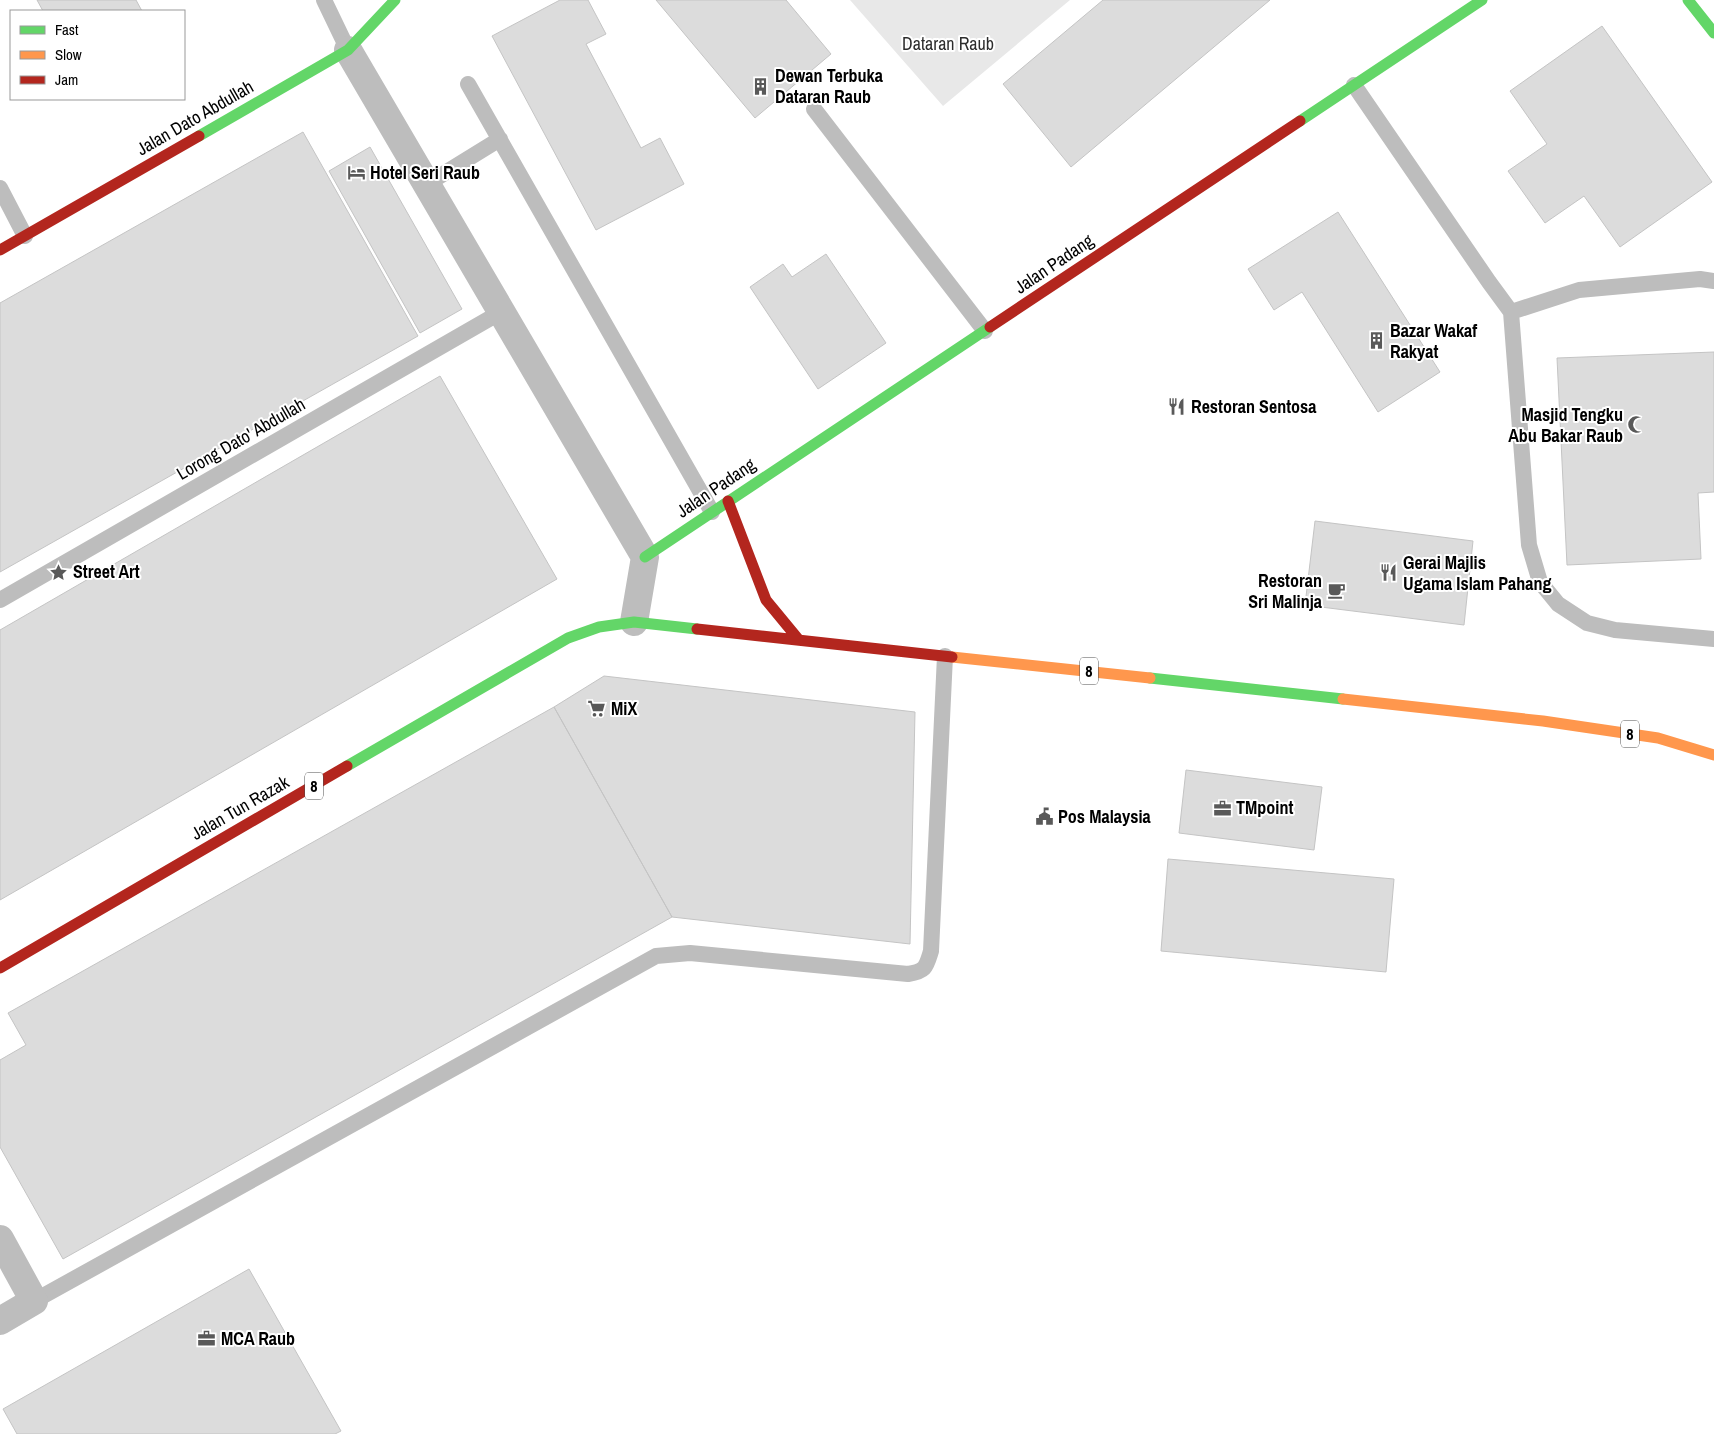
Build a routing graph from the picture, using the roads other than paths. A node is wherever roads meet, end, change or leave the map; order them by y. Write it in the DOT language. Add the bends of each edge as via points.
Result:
graph roads {
  1 [pos="324,0"];
  2 [pos="395,0"];
  3 [pos="1482,0"];
  4 [pos="1688,0"];
  5 [pos="1714,33"];
  6 [pos="348,50"];
  7 [pos="468,84"];
  8 [pos="1354,85"];
  9 [pos="814,109"];
  10 [pos="500,139"];
  11 [pos="427,184"];
  12 [pos="0,188"];
  13 [pos="25,236"];
  14 [pos="0,250"];
  15 [pos="1714,282"];
  16 [pos="501,312"];
  17 [pos="1511,312"];
  18 [pos="985,331"];
  19 [pos="728,501"];
  20 [pos="712,512"];
  21 [pos="645,557"];
  22 [pos="0,600"];
  23 [pos="634,622"];
  24 [pos="1714,639"];
  25 [pos="799,640"];
  26 [pos="945,656"];
  27 [pos="1714,755"];
  28 [pos="0,968"];
  29 [pos="0,1239"];
  30 [pos="34,1301"];
  31 [pos="0,1321"];
  1 -- 6 [label="lane"];
  2 -- 6 [label="main road, Jalan Dato Abdullah"];
  3 -- 8 [label="main road, Jalan Padang"];
  4 -- 5 [label="main road"];
  6 -- 11 [label="street"];
  6 -- 13 [label="main road, Jalan Dato Abdullah"];
  7 -- 10 [label="lane"];
  8 -- 17 [label="lane"];
  8 -- 18 [label="main road, Jalan Padang"];
  9 -- 18 [label="lane"];
  10 -- 11 [label="lane"];
  10 -- 20 [label="lane"];
  11 -- 16 [label="street"];
  12 -- 13 [label="lane"];
  13 -- 14 [label="main road, Jalan Dato Abdullah"];
  15 -- 17 [label="lane" via="1700,279 1579,290"];
  16 -- 21 [label="street"];
  16 -- 22 [label="lane, Lorong Dato' Abdullah"];
  17 -- 24 [label="lane" via="1529,545 1540,582 1558,604 1587,623 1615,630"];
  18 -- 19 [label="main road, Jalan Padang"];
  19 -- 20 [label="main road, Jalan Padang"];
  19 -- 25 [label="main road" via="766,600"];
  20 -- 21 [label="main road, Jalan Padang"];
  21 -- 23 [label="street"];
  23 -- 25 [label="main road, 8"];
  23 -- 28 [label="main road, Jalan Tun Razak / 8" via="599,627 568,638"];
  25 -- 26 [label="main road, 8"];
  26 -- 27 [label="main road, 8" via="1543,721 1658,738"];
  26 -- 30 [label="lane" via="931,951 926,967 908,974 690,953 656,956"];
  29 -- 30 [label="street"];
  30 -- 31 [label="street"];
}
